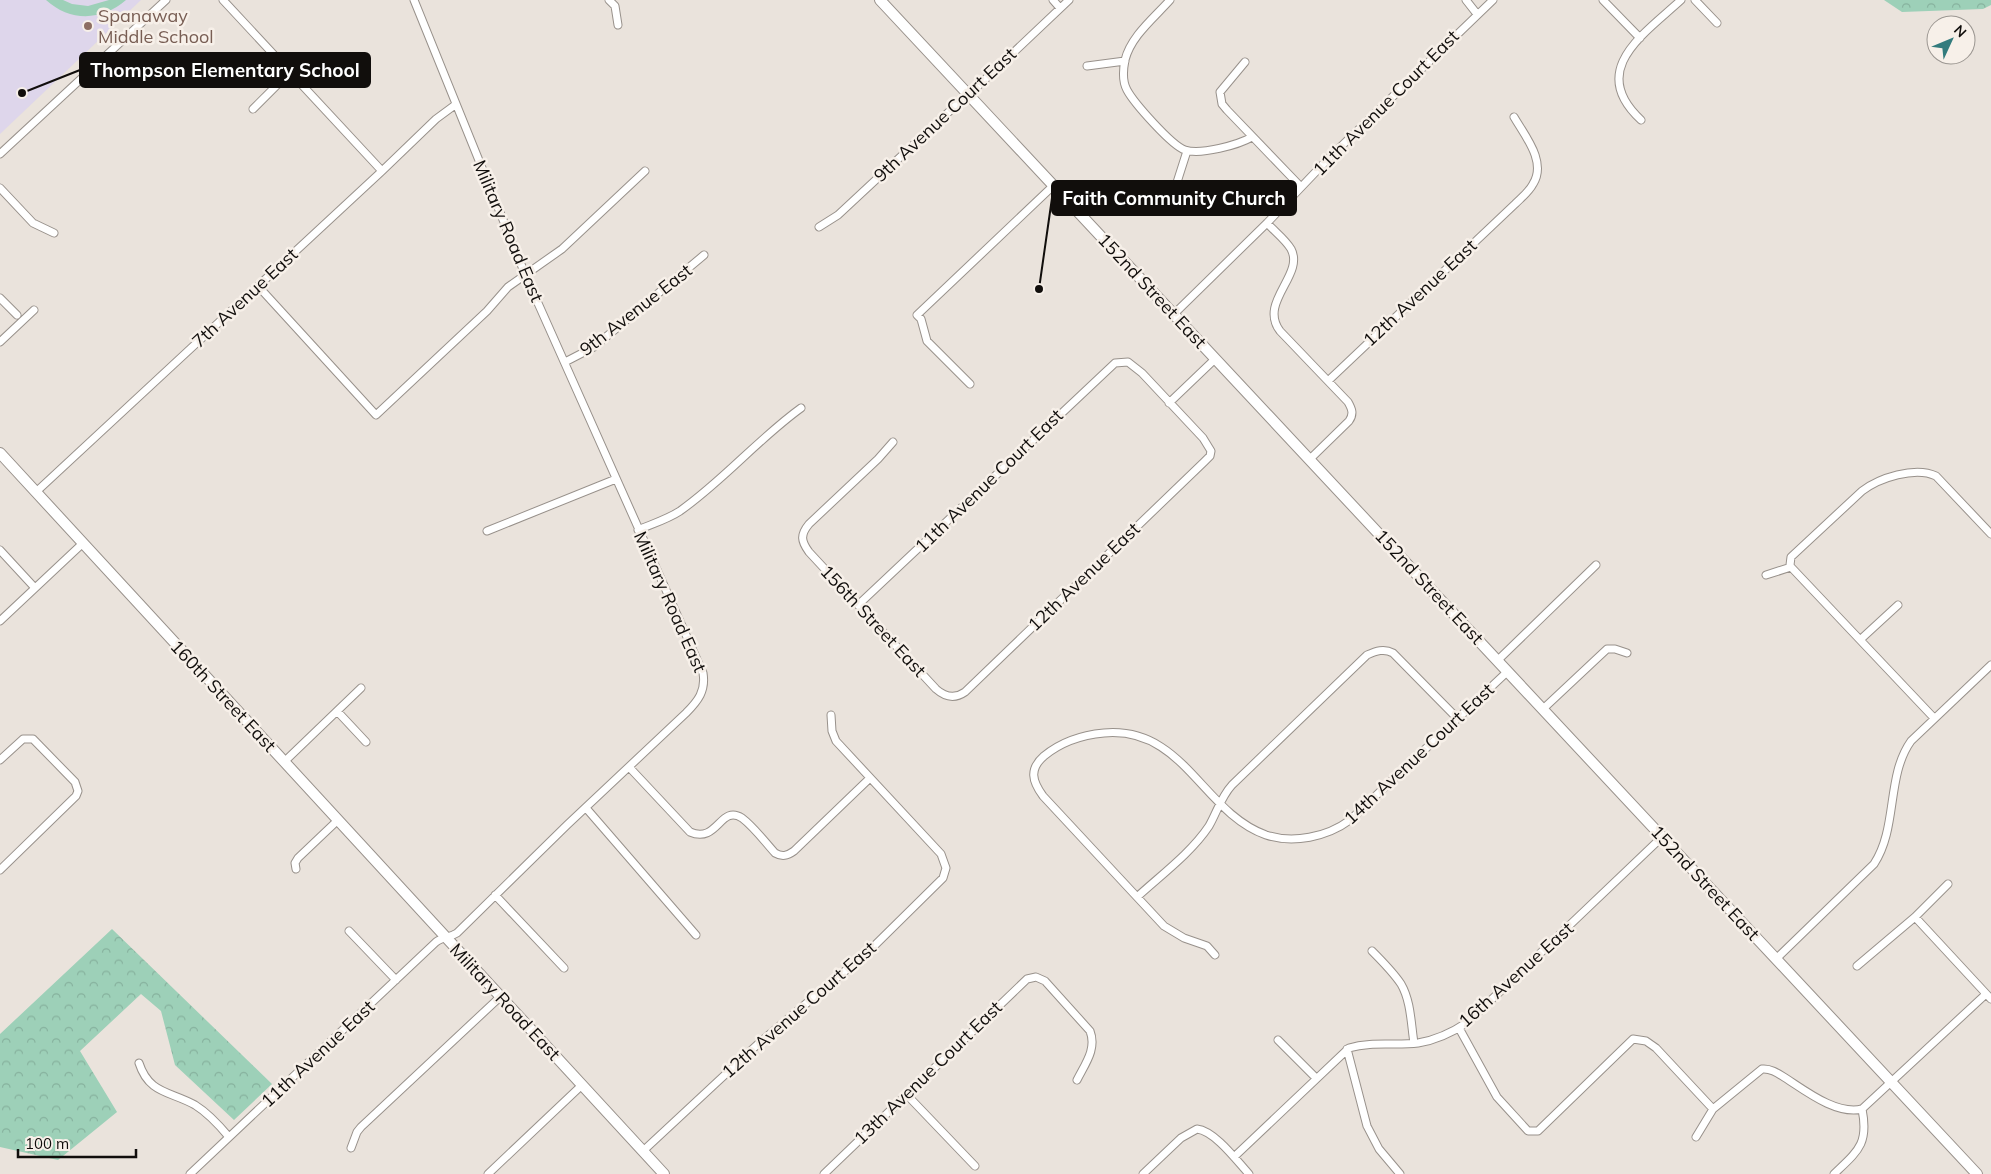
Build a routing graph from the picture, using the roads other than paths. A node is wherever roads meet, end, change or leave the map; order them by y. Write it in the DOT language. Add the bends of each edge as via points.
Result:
graph roads {
  1 [pos="166,0"];
  2 [pos="223,0"];
  3 [pos="414,0"];
  4 [pos="609,0"];
  5 [pos="880,0"];
  6 [pos="1052,0"];
  7 [pos="1068,0"];
  8 [pos="1170,0"];
  9 [pos="1466,0"];
  10 [pos="1493,0"];
  11 [pos="1603,0"];
  12 [pos="1681,0"];
  13 [pos="1695,0"];
  14 [pos="1060,8"];
  15 [pos="1476,14"];
  16 [pos="1717,23"];
  17 [pos="618,25"];
  18 [pos="1640,38"];
  19 [pos="1125,61"];
  20 [pos="1245,62"];
  21 [pos="1087,66"];
  22 [pos="289,73"];
  23 [pos="968,94"];
  24 [pos="455,105"];
  25 [pos="253,109"];
  26 [pos="1514,117"];
  27 [pos="1641,120"];
  28 [pos="1252,137"];
  29 [pos="1187,151"];
  30 [pos="0,154"];
  31 [pos="382,171"];
  32 [pos="645,171"];
  33 [pos="1054,185"];
  34 [pos="1301,187"];
  35 [pos="0,188"];
  36 [pos="1171,201"];
  37 [pos="1267,223"];
  38 [pos="819,227"];
  39 [pos="54,233"];
  40 [pos="704,255"];
  41 [pos="525,274"];
  42 [pos="258,286"];
  43 [pos="0,298"];
  44 [pos="34,310"];
  45 [pos="1174,314"];
  46 [pos="17,315"];
  47 [pos="0,342"];
  48 [pos="1216,358"];
  49 [pos="565,362"];
  50 [pos="1328,381"];
  51 [pos="970,384"];
  52 [pos="1169,403"];
  53 [pos="801,408"];
  54 [pos="893,442"];
  55 [pos="0,453"];
  56 [pos="1310,459"];
  57 [pos="616,479"];
  58 [pos="36,492"];
  59 [pos="638,530"];
  60 [pos="487,532"];
  61 [pos="1991,534"];
  62 [pos="82,544"];
  63 [pos="0,550"];
  64 [pos="1596,565"];
  65 [pos="1791,567"];
  66 [pos="1766,575"];
  67 [pos="35,588"];
  68 [pos="858,604"];
  69 [pos="1898,605"];
  70 [pos="0,621"];
  71 [pos="1861,639"];
  72 [pos="1627,653"];
  73 [pos="1497,661"];
  74 [pos="1991,664"];
  75 [pos="1507,672"];
  76 [pos="360,688"];
  77 [pos="954,696"];
  78 [pos="1543,709"];
  79 [pos="336,711"];
  80 [pos="832,716"];
  81 [pos="1457,718"];
  82 [pos="1934,718"];
  83 [pos="366,742"];
  84 [pos="0,760"];
  85 [pos="284,762"];
  86 [pos="629,767"];
  87 [pos="870,778"];
  88 [pos="1220,803"];
  89 [pos="586,808"];
  90 [pos="338,820"];
  91 [pos="1662,837"];
  92 [pos="296,869"];
  93 [pos="0,870"];
  94 [pos="1948,884"];
  95 [pos="496,895"];
  96 [pos="1138,897"];
  97 [pos="1915,917"];
  98 [pos="349,931"];
  99 [pos="696,935"];
  100 [pos="447,939"];
  101 [pos="1372,951"];
  102 [pos="1216,955"];
  103 [pos="1776,959"];
  104 [pos="1857,966"];
  105 [pos="564,968"];
  106 [pos="396,980"];
  107 [pos="1988,996"];
  108 [pos="500,997"];
  109 [pos="1459,1028"];
  110 [pos="1278,1040"];
  111 [pos="1414,1043"];
  112 [pos="1347,1049"];
  113 [pos="139,1063"];
  114 [pos="1316,1078"];
  115 [pos="1077,1080"];
  116 [pos="1891,1082"];
  117 [pos="582,1085"];
  118 [pos="906,1095"];
  119 [pos="1713,1109"];
  120 [pos="1862,1109"];
  121 [pos="229,1137"];
  122 [pos="1696,1137"];
  123 [pos="350,1148"];
  124 [pos="643,1151"];
  125 [pos="1234,1157"];
  126 [pos="975,1166"];
  127 [pos="190,1174"];
  128 [pos="488,1174"];
  129 [pos="664,1174"];
  130 [pos="824,1174"];
  131 [pos="1143,1174"];
  132 [pos="1249,1174"];
  133 [pos="1400,1174"];
  134 [pos="1834,1174"];
  135 [pos="1977,1174"];
  1 -- 30 [label="street"];
  2 -- 22 [label="street"];
  3 -- 24 [label="street, Military Road East"];
  4 -- 17 [label="street" via="614,6"];
  5 -- 23 [label="main road, 152nd Street East"];
  6 -- 14 [label="street"];
  7 -- 14 [label="street, 9th Avenue Court East"];
  8 -- 19 [label="street" via="1136,37"];
  9 -- 15 [label="street"];
  10 -- 15 [label="street, 11th Avenue Court East"];
  11 -- 18 [label="street"];
  12 -- 18 [label="street"];
  13 -- 16 [label="street"];
  14 -- 23 [label="street, 9th Avenue Court East"];
  15 -- 34 [label="street, 11th Avenue Court East"];
  18 -- 27 [label="street" via="1622,59 1618,78 1623,96"];
  19 -- 21 [label="street"];
  19 -- 29 [label="street" via="1127,90 1170,140"];
  20 -- 28 [label="street" via="1220,96 1222,104"];
  22 -- 25 [label="street"];
  22 -- 31 [label="street"];
  23 -- 33 [label="main road, 152nd Street East"];
  23 -- 38 [label="street, 9th Avenue Court East" via="838,215"];
  24 -- 31 [label="street, 7th Avenue East"];
  24 -- 41 [label="street, Military Road East"];
  26 -- 50 [label="street, 12th Avenue East" via="1536,157 1538,168 1533,185"];
  28 -- 29 [label="street" via="1226,146"];
  28 -- 34 [label="street"];
  29 -- 36 [label="street"];
  31 -- 42 [label="street, 7th Avenue East"];
  32 -- 41 [label="street" via="562,249"];
  33 -- 45 [label="main road, 152nd Street East"];
  33 -- 51 [label="street" via="917,315 927,341"];
  34 -- 37 [label="street, 11th Avenue Court East"];
  35 -- 39 [label="street" via="33,223"];
  37 -- 45 [label="street, 11th Avenue Court East"];
  37 -- 50 [label="street" via="1286,242 1293,255 1291,269 1274,312 1274,322"];
  40 -- 49 [label="street, 9th Avenue East" via="594,347"];
  41 -- 42 [label="street" via="508,286 487,311 376,415"];
  41 -- 49 [label="street, Military Road East"];
  42 -- 58 [label="street, 7th Avenue East"];
  43 -- 46 [label="street"];
  44 -- 47 [label="street"];
  45 -- 48 [label="main road, 152nd Street East"];
  48 -- 52 [label="street"];
  48 -- 56 [label="main road, 152nd Street East"];
  49 -- 57 [label="street, Military Road East"];
  50 -- 56 [label="street" via="1348,402 1352,418"];
  52 -- 68 [label="street, 11th Avenue Court East" via="1128,362 1110,366"];
  52 -- 77 [label="street, 12th Avenue East" via="1203,438 1211,452 1204,462 965,692"];
  53 -- 59 [label="street" via="680,511"];
  54 -- 68 [label="street, 156th Street East" via="809,524 802,537 802,543 809,552"];
  55 -- 58 [label="main road, 160th Street East"];
  56 -- 73 [label="main road, 152nd Street East"];
  57 -- 59 [label="street, Military Road East"];
  57 -- 60 [label="street"];
  58 -- 62 [label="main road, 160th Street East"];
  59 -- 86 [label="street, Military Road East" via="705,683 697,702"];
  61 -- 65 [label="street" via="1936,476 1910,472 1867,487 1791,557"];
  62 -- 67 [label="street"];
  62 -- 85 [label="main road, 160th Street East"];
  63 -- 67 [label="street"];
  64 -- 73 [label="street, 14th Avenue Court East"];
  65 -- 66 [label="street"];
  65 -- 71 [label="street"];
  67 -- 70 [label="street"];
  68 -- 77 [label="street, 156th Street East" via="936,688 945,695"];
  69 -- 71 [label="street"];
  71 -- 82 [label="street"];
  72 -- 78 [label="street" via="1609,648 1602,652"];
  73 -- 75 [label="main road, 152nd Street East"];
  74 -- 82 [label="street"];
  75 -- 78 [label="main road, 152nd Street East"];
  75 -- 81 [label="street, 14th Avenue Court East"];
  76 -- 79 [label="street"];
  78 -- 91 [label="main road, 152nd Street East"];
  79 -- 83 [label="street"];
  79 -- 85 [label="street"];
  80 -- 87 [label="street" via="836,740"];
  81 -- 88 [label="street, 14th Avenue Court East" via="1350,820 1319,835 1291,839 1267,835 1242,823"];
  81 -- 88 [label="street" via="1393,653 1385,650 1374,652 1232,785"];
  82 -- 103 [label="street" via="1905,749 1881,853 1864,875"];
  84 -- 93 [label="street" via="23,739 34,739 75,782 78,791"];
  85 -- 90 [label="main road, 160th Street East"];
  86 -- 87 [label="street" via="690,832 701,835 726,817 736,816 780,856 794,851"];
  86 -- 89 [label="street, Military Road East"];
  87 -- 124 [label="street, 12th Avenue Court East" via="941,854 945,864 943,878 870,950 758,1044"];
  88 -- 96 [label="street" via="1192,846"];
  88 -- 96 [label="street, 14th Avenue Court East" via="1169,751 1124,732 1096,733 1070,741 1042,758 1033,774 1034,783"];
  89 -- 95 [label="street, Military Road East"];
  89 -- 99 [label="street"];
  90 -- 92 [label="street" via="298,858"];
  90 -- 100 [label="main road, 160th Street East"];
  91 -- 103 [label="main road, 152nd Street East"];
  91 -- 109 [label="street, 16th Avenue East" via="1482,1011"];
  94 -- 97 [label="street"];
  95 -- 100 [label="street, Military Road East"];
  95 -- 105 [label="street"];
  96 -- 102 [label="street" via="1164,926 1207,946"];
  97 -- 104 [label="street"];
  97 -- 107 [label="street"];
  98 -- 106 [label="street"];
  100 -- 106 [label="street, 11th Avenue East" via="436,942"];
  100 -- 108 [label="main road, Military Road East"];
  101 -- 111 [label="street" via="1404,991"];
  103 -- 116 [label="main road, 152nd Street East"];
  106 -- 121 [label="street, 11th Avenue East"];
  107 -- 116 [label="street"];
  108 -- 117 [label="main road, Military Road East"];
  108 -- 123 [label="street" via="362,1127"];
  109 -- 111 [label="street, 16th Avenue East" via="1444,1036"];
  109 -- 119 [label="street" via="1497,1097 1525,1129 1533,1132 1538,1131 1633,1039 1646,1041 1656,1048"];
  110 -- 114 [label="street"];
  111 -- 112 [label="street, 16th Avenue East" via="1369,1043"];
  112 -- 114 [label="street, 16th Avenue East"];
  112 -- 133 [label="street" via="1367,1126 1379,1149"];
  113 -- 121 [label="street" via="143,1075 153,1087 196,1106"];
  114 -- 125 [label="street, 16th Avenue East"];
  115 -- 118 [label="street, 13th Avenue Court East" via="1092,1049 1090,1031 1051,987 1036,977 1022,983"];
  116 -- 120 [label="street"];
  116 -- 135 [label="main road, 152nd Street East"];
  117 -- 124 [label="main road, Military Road East"];
  117 -- 128 [label="street"];
  118 -- 126 [label="street"];
  118 -- 130 [label="street, 13th Avenue Court East"];
  119 -- 120 [label="street" via="1756,1072 1766,1068 1835,1106"];
  119 -- 122 [label="street"];
  120 -- 134 [label="street" via="1864,1140"];
  121 -- 127 [label="street, 11th Avenue East"];
  124 -- 129 [label="main road, Military Road East"];
  125 -- 131 [label="street" via="1215,1138 1197,1129 1181,1138"];
  125 -- 132 [label="street"];
}
